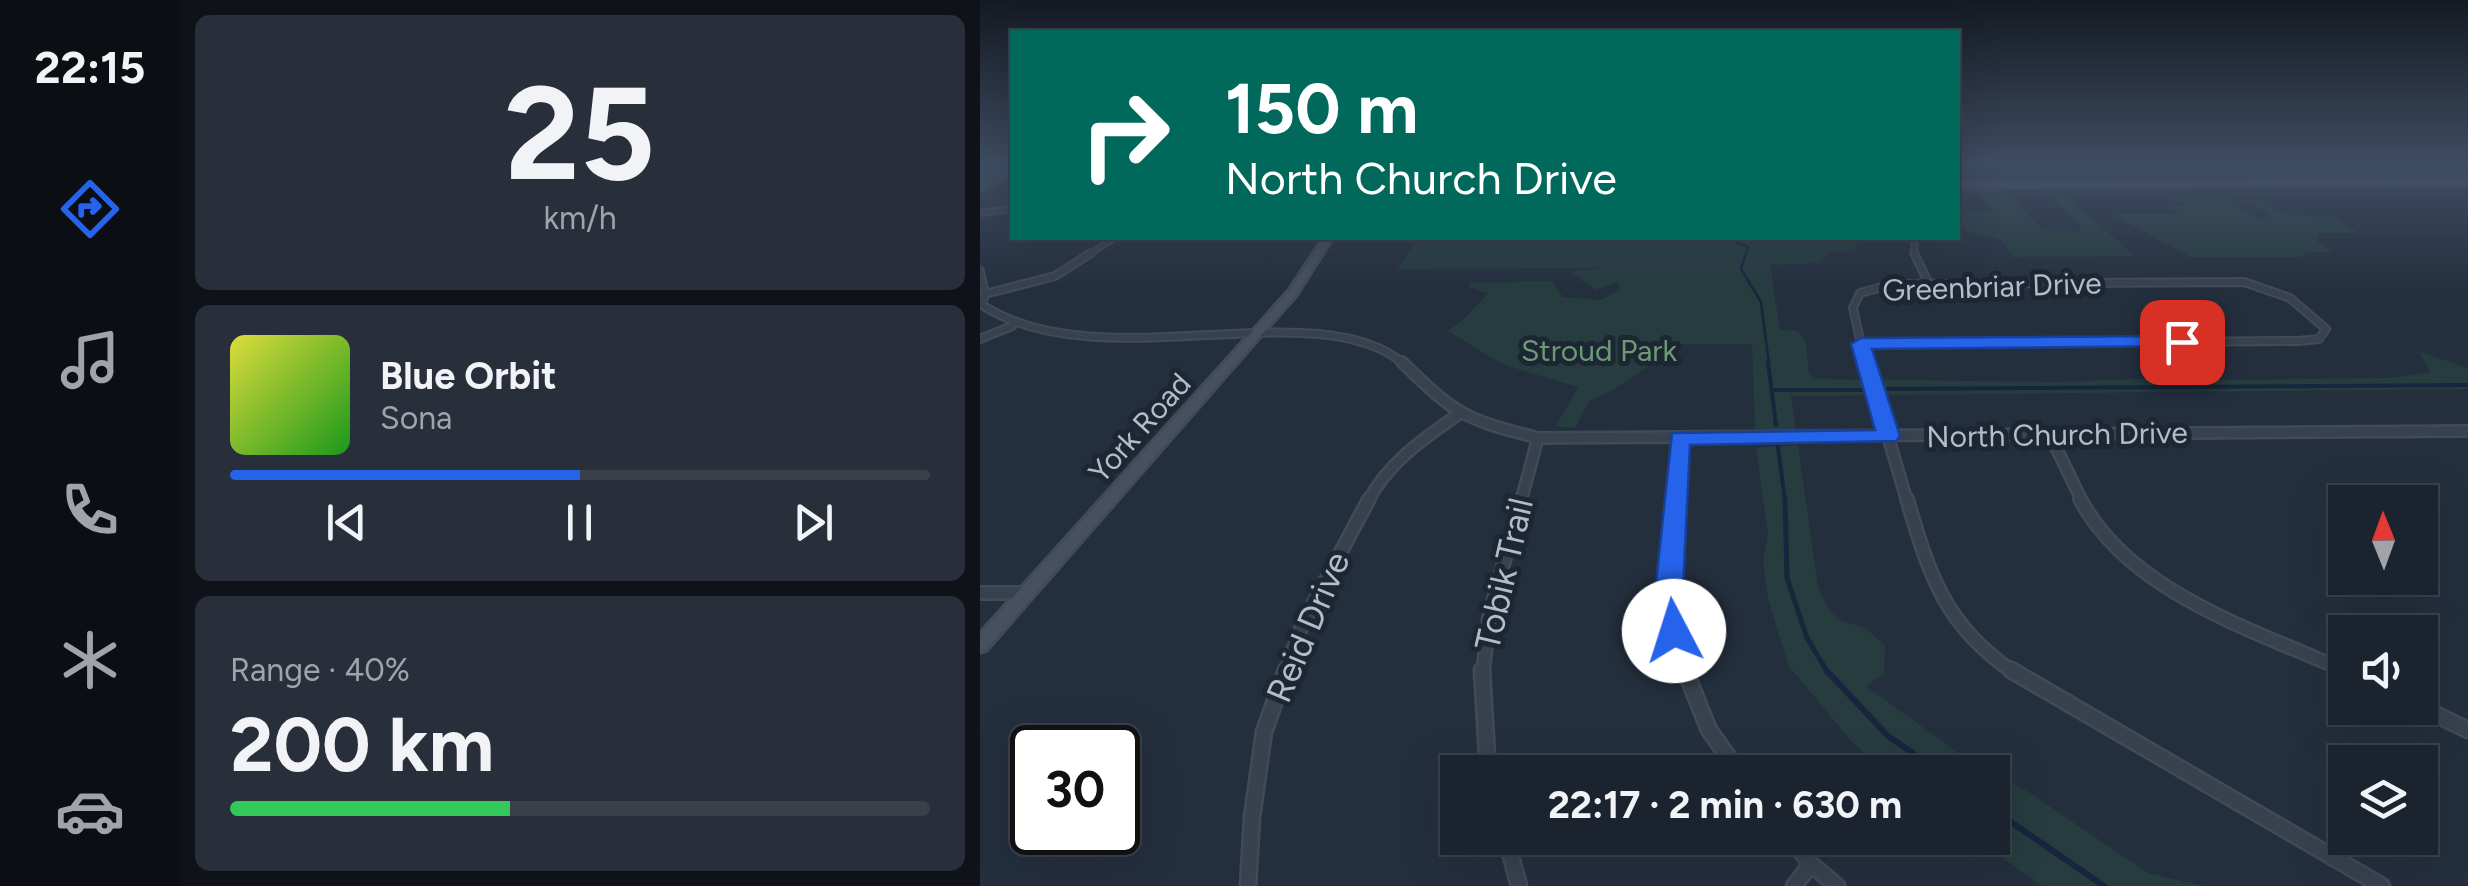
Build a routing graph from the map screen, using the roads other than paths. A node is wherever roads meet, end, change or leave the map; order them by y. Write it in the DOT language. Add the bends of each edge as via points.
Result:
graph roads {
  1 [pos="1010,209"];
  2 [pos="980,214"];
  3 [pos="1111,240"];
  4 [pos="1327,240"];
  5 [pos="1914,240"];
  6 [pos="980,271"];
  7 [pos="1929,284"];
  8 [pos="985,294"];
  9 [pos="1012,326"];
  10 [pos="1256,336"];
  11 [pos="980,339"];
  12 [pos="1861,344"];
  13 [pos="1459,414"];
  14 [pos="2468,432"];
  15 [pos="2050,435"];
  16 [pos="1888,436"];
  17 [pos="1538,438"];
  18 [pos="1680,438"];
  19 [pos="1026,592"];
  20 [pos="980,593"];
  21 [pos="980,645"];
  22 [pos="2328,663"];
  23 [pos="2438,716"];
  24 [pos="2468,730"];
  25 [pos="1487,755"];
  26 [pos="1726,755"];
  27 [pos="1511,855"];
  28 [pos="1804,855"];
  29 [pos="1811,864"];
  30 [pos="1248,886"];
  31 [pos="1519,886"];
  32 [pos="1794,886"];
  33 [pos="1837,886"];
  34 [pos="2382,886"];
  1 -- 2 [label="street"];
  3 -- 8 [label="street" via="1055,276"];
  4 -- 10 [label="main road, York Road"];
  5 -- 7 [label="street"];
  6 -- 8 [label="street"];
  7 -- 12 [label="street, Greenbriar Drive" via="1893,284 1860,294 1853,308"];
  7 -- 12 [label="street, Greenbriar Drive" via="2244,282 2278,290 2326,329 2319,339 2298,341"];
  8 -- 9 [label="street" via="982,305"];
  9 -- 10 [label="street, North Church Drive" via="1094,337"];
  9 -- 11 [label="street"];
  10 -- 13 [label="street, North Church Drive" via="1370,346 1399,359"];
  10 -- 19 [label="main road, York Road"];
  12 -- 16 [label="street, Greenbriar Drive"];
  13 -- 17 [label="street, North Church Drive"];
  13 -- 30 [label="street, Reid Drive" via="1379,480 1303,623 1264,732"];
  14 -- 15 [label="street, North Church Drive"];
  15 -- 16 [label="street, North Church Drive"];
  15 -- 22 [label="street" via="2101,534 2122,557 2165,585"];
  16 -- 18 [label="street, North Church Drive"];
  16 -- 34 [label="street, Greenbriar Drive" via="1929,575 1972,640 2011,670"];
  17 -- 18 [label="street, North Church Drive"];
  17 -- 25 [label="street, Tobik Trail" via="1489,617 1482,661"];
  18 -- 26 [label="street" via="1668,611 1689,686"];
  19 -- 20 [label="street"];
  19 -- 21 [label="main road, York Road"];
  23 -- 24 [label="street"];
  27 -- 31 [label="street"];
  28 -- 29 [label="street"];
  29 -- 32 [label="street"];
  29 -- 33 [label="street"];
}
